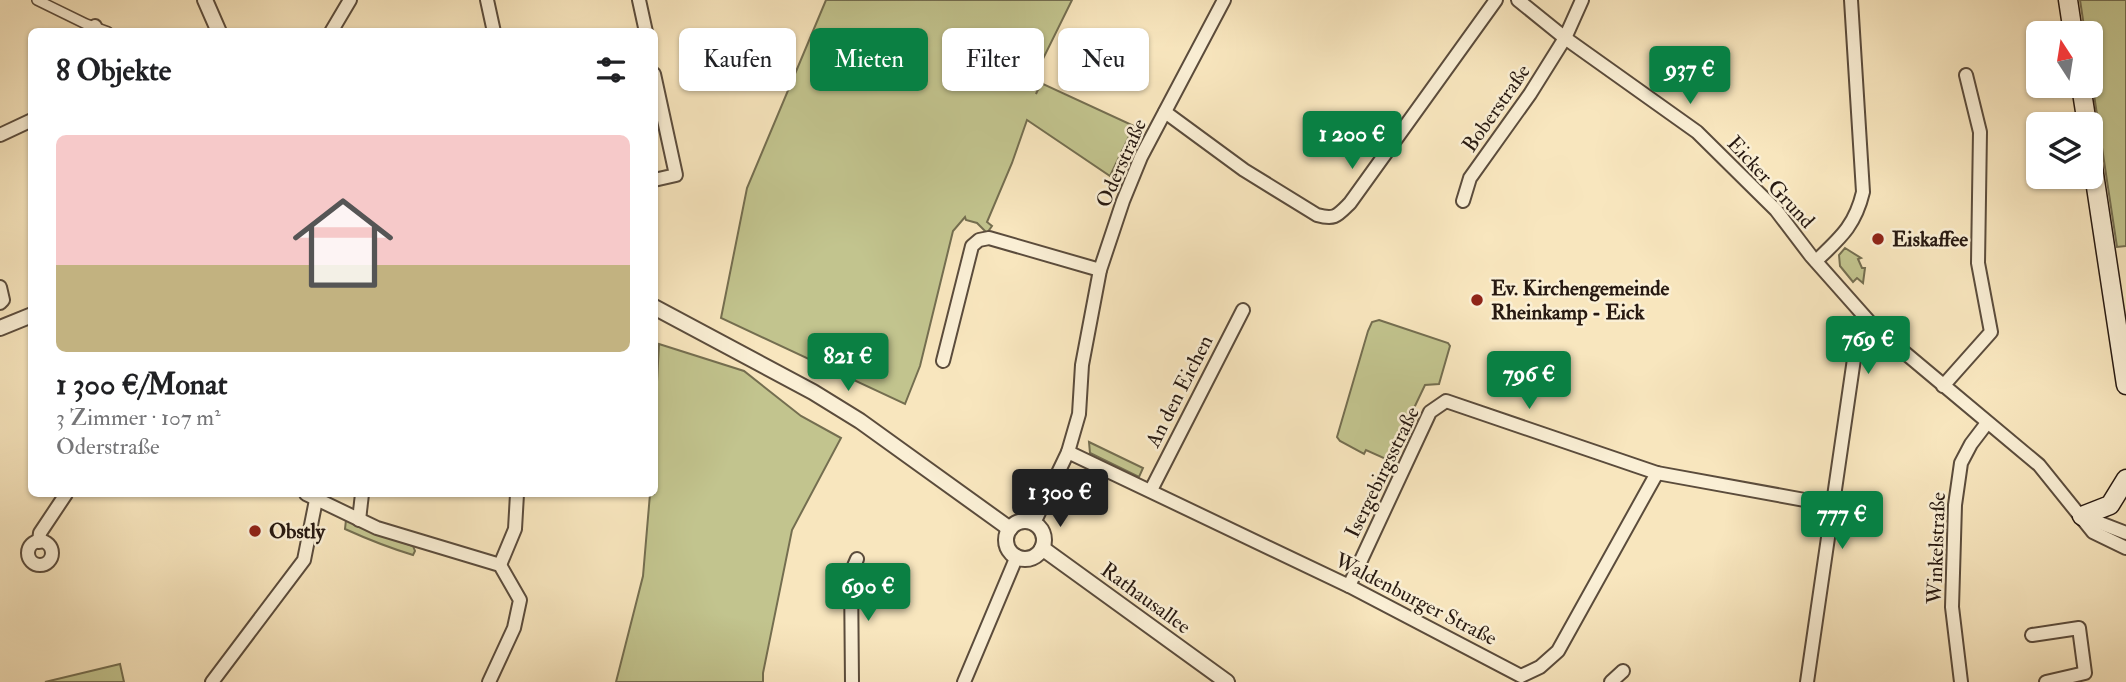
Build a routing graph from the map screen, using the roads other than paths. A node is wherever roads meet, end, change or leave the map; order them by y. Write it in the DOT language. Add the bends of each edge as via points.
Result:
graph roads {
  1 [pos="37,0"];
  2 [pos="205,0"];
  3 [pos="350,0"];
  4 [pos="487,0"];
  5 [pos="639,0"];
  6 [pos="1224,0"];
  7 [pos="1496,0"];
  8 [pos="1518,0"];
  9 [pos="1582,0"];
  10 [pos="1851,0"];
  11 [pos="2068,0"];
  12 [pos="2071,21"];
  13 [pos="92,28"];
  14 [pos="216,28"];
  15 [pos="333,28"];
  16 [pos="493,28"];
  17 [pos="645,28"];
  18 [pos="1565,38"];
  19 [pos="1966,75"];
  20 [pos="658,108"];
  21 [pos="1165,112"];
  22 [pos="28,122"];
  23 [pos="0,135"];
  24 [pos="658,179"];
  25 [pos="2096,189"];
  26 [pos="1464,201"];
  27 [pos="1816,261"];
  28 [pos="1100,270"];
  29 [pos="658,309"];
  30 [pos="1243,310"];
  31 [pos="28,317"];
  32 [pos="1874,327"];
  33 [pos="0,328"];
  34 [pos="943,361"];
  35 [pos="2126,385"];
  36 [pos="1944,386"];
  37 [pos="1987,423"];
  38 [pos="1068,452"];
  39 [pos="1657,473"];
  40 [pos="2126,479"];
  41 [pos="1151,490"];
  42 [pos="64,497"];
  43 [pos="311,497"];
  44 [pos="362,497"];
  45 [pos="517,497"];
  46 [pos="1832,505"];
  47 [pos="2082,516"];
  48 [pos="359,520"];
  49 [pos="1034,523"];
  50 [pos="1010,529"];
  51 [pos="2126,533"];
  52 [pos="39,541"];
  53 [pos="1042,548"];
  54 [pos="2126,548"];
  55 [pos="1017,556"];
  56 [pos="857,559"];
  57 [pos="500,565"];
  58 [pos="1349,586"];
  59 [pos="2032,635"];
  60 [pos="1623,671"];
  61 [pos="2086,677"];
  62 [pos="1526,679"];
  63 [pos="212,682"];
  64 [pos="489,682"];
  65 [pos="852,682"];
  66 [pos="964,682"];
  67 [pos="1227,682"];
  68 [pos="1611,682"];
  69 [pos="1807,682"];
  70 [pos="1961,682"];
  71 [pos="2046,682"];
  1 -- 13 [label="street"];
  2 -- 14 [label="street"];
  3 -- 15 [label="street"];
  4 -- 16 [label="street"];
  5 -- 17 [label="street"];
  6 -- 21 [label="street, Oderstraße"];
  7 -- 21 [label="street" via="1350,203 1329,219 1255,177"];
  8 -- 18 [label="street, Eicker Grund"];
  9 -- 18 [label="street, Boberstraße"];
  10 -- 27 [label="street" via="1863,192 1853,223"];
  11 -- 12 [label="main road"];
  18 -- 26 [label="street, Boberstraße" via="1470,178"];
  18 -- 27 [label="street, Eicker Grund" via="1697,132 1776,211"];
  19 -- 36 [label="street" via="1980,132 1978,263 1991,332"];
  20 -- 24 [label="street" via="676,175"];
  21 -- 28 [label="street, Oderstraße" via="1141,157"];
  22 -- 23 [label="street"];
  25 -- 35 [label="main road"];
  27 -- 32 [label="street, Eicker Grund"];
  28 -- 34 [label="street" via="989,238 979,240 972,246"];
  28 -- 38 [label="street, Oderstraße" via="1082,365 1079,414"];
  29 -- 50 [label="street" via="860,421"];
  30 -- 41 [label="street, An den Eichen"];
  31 -- 33 [label="street"];
  32 -- 36 [label="street, Eicker Grund"];
  32 -- 46 [label="street" via="1855,352"];
  36 -- 37 [label="street, Eicker Grund"];
  37 -- 47 [label="street, Eicker Grund" via="2039,465"];
  37 -- 70 [label="street, Winkelstraße" via="1961,463 1955,505 1952,607"];
  38 -- 41 [label="street, Waldenburger Straße"];
  38 -- 49 [label="street, Oderstraße"];
  39 -- 46 [label="street, Isergebirgsstraße"];
  39 -- 58 [label="street, Isergebirgsstraße" via="1446,401 1430,412"];
  39 -- 62 [label="street, Waldenburger Straße" via="1558,650"];
  40 -- 47 [label="main road" via="2110,505"];
  41 -- 58 [label="street, Waldenburger Straße"];
  42 -- 52 [label="street"];
  43 -- 48 [label="street"];
  43 -- 63 [label="street" via="304,560"];
  44 -- 48 [label="street"];
  45 -- 57 [label="street" via="515,529"];
  46 -- 69 [label="street"];
  47 -- 51 [label="street, Eicker Grund"];
  47 -- 54 [label="street, Eicker Grund" via="2093,532"];
  48 -- 57 [label="street"];
  49 -- 50 [label="street" via="1023,521"];
  49 -- 53 [label="street" via="1043,534"];
  50 -- 55 [label="street" via="1007,542"];
  53 -- 55 [label="street" via="1031,557"];
  53 -- 67 [label="street, Rathausallee"];
  55 -- 66 [label="street"];
  56 -- 65 [label="street" via="851,573"];
  57 -- 64 [label="street" via="520,600 514,628"];
  58 -- 62 [label="street, Waldenburger Straße"];
  59 -- 61 [label="street" via="2079,628"];
  60 -- 68 [label="street"];
  61 -- 71 [label="street"];
}
